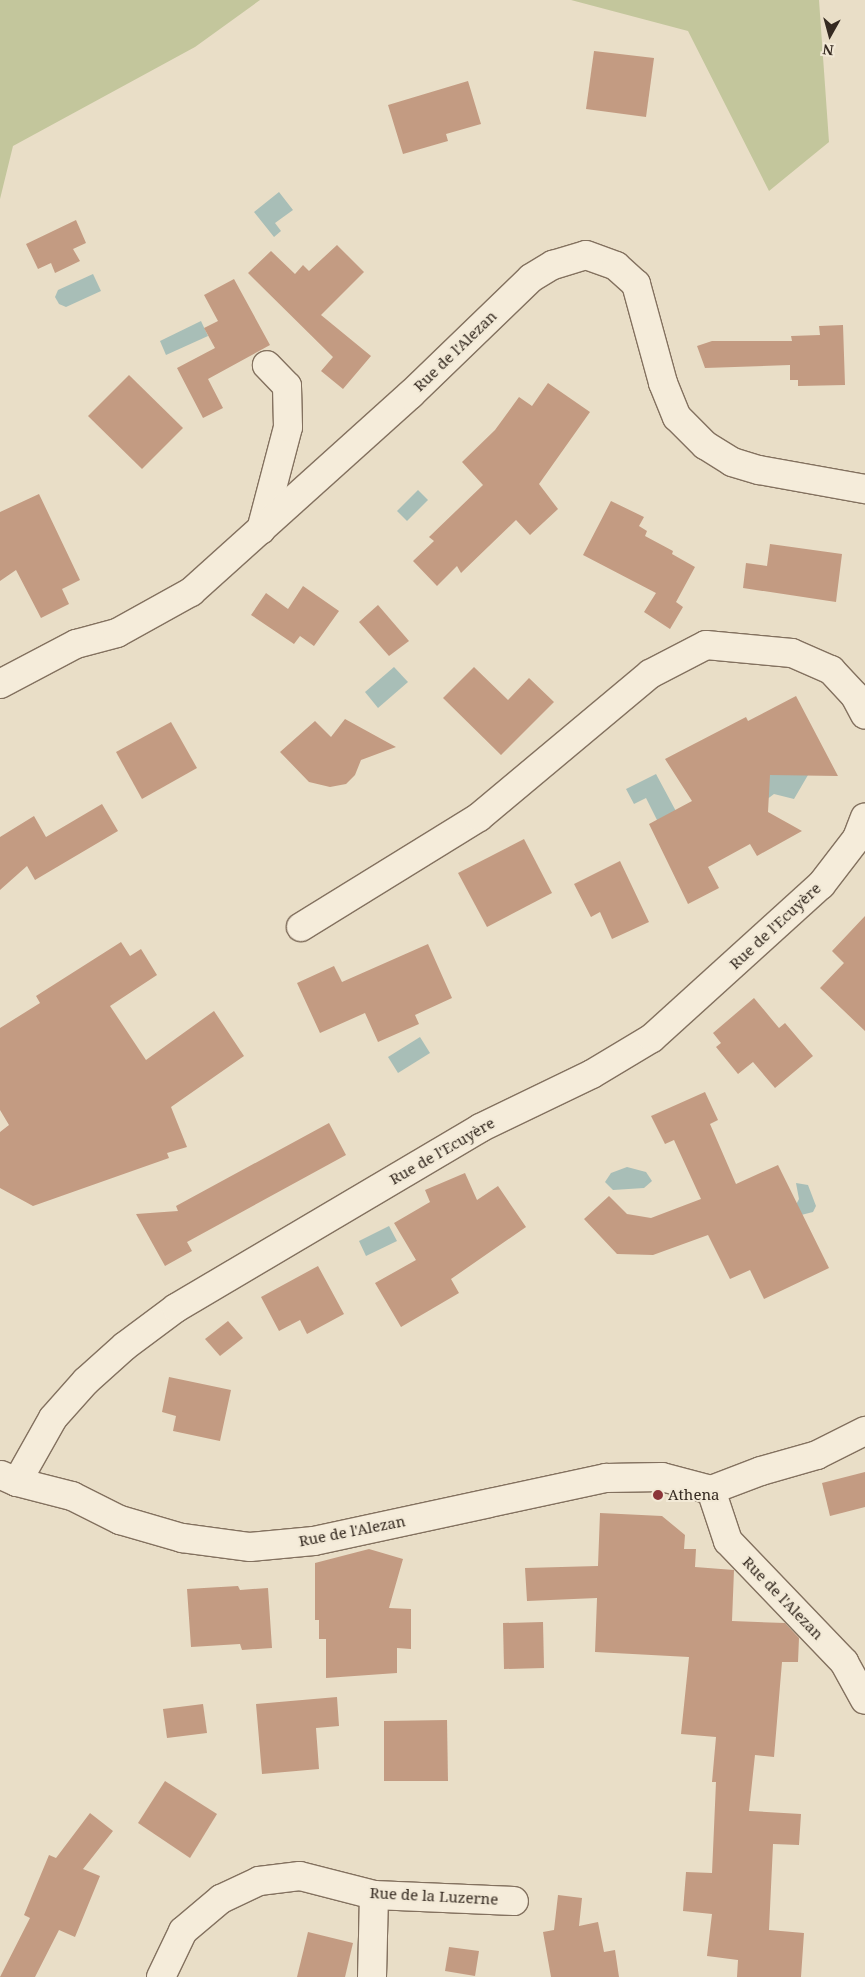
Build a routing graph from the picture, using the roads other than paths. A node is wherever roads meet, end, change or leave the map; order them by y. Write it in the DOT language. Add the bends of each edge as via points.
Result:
graph roads {
  1 [pos="267,365"];
  2 [pos="865,489"];
  3 [pos="260,530"];
  4 [pos="0,684"];
  5 [pos="865,715"];
  6 [pos="865,817"];
  7 [pos="301,927"];
  8 [pos="865,1431"];
  9 [pos="8,1478"];
  10 [pos="711,1490"];
  11 [pos="865,1700"];
  12 [pos="374,1895"];
  13 [pos="514,1901"];
  14 [pos="161,1977"];
  15 [pos="372,1977"];
  1 -- 3 [label="street" via="287,386 288,427"];
  2 -- 3 [label="street, Rue de l'Alezan" via="759,470 732,462 705,445 677,417 663,383 636,284 616,266 586,255 553,265 530,278 410,395"];
  3 -- 4 [label="street, Rue de l'Alezan" via="191,592 117,633 76,644"];
  5 -- 7 [label="street" via="855,696 831,670 792,653 706,644 650,674 479,817"];
  6 -- 9 [label="street, Rue de l'Ecuyère" via="857,838 821,885 652,1038 592,1074 480,1128 176,1308 125,1346 86,1381 53,1418"];
  8 -- 10 [label="street" via="818,1455 761,1471"];
  9 -- 10 [label="street, Rue de l'Alezan" via="72,1496 120,1520 182,1538 250,1547 314,1541 606,1478 662,1477"];
  10 -- 11 [label="street, Rue de l'Alezan" via="728,1541 844,1662"];
  12 -- 13 [label="street, Rue de la Luzerne"];
  12 -- 14 [label="street, Rue de la Luzerne" via="300,1876 259,1881 221,1899 183,1930"];
  12 -- 15 [label="street"];
}
